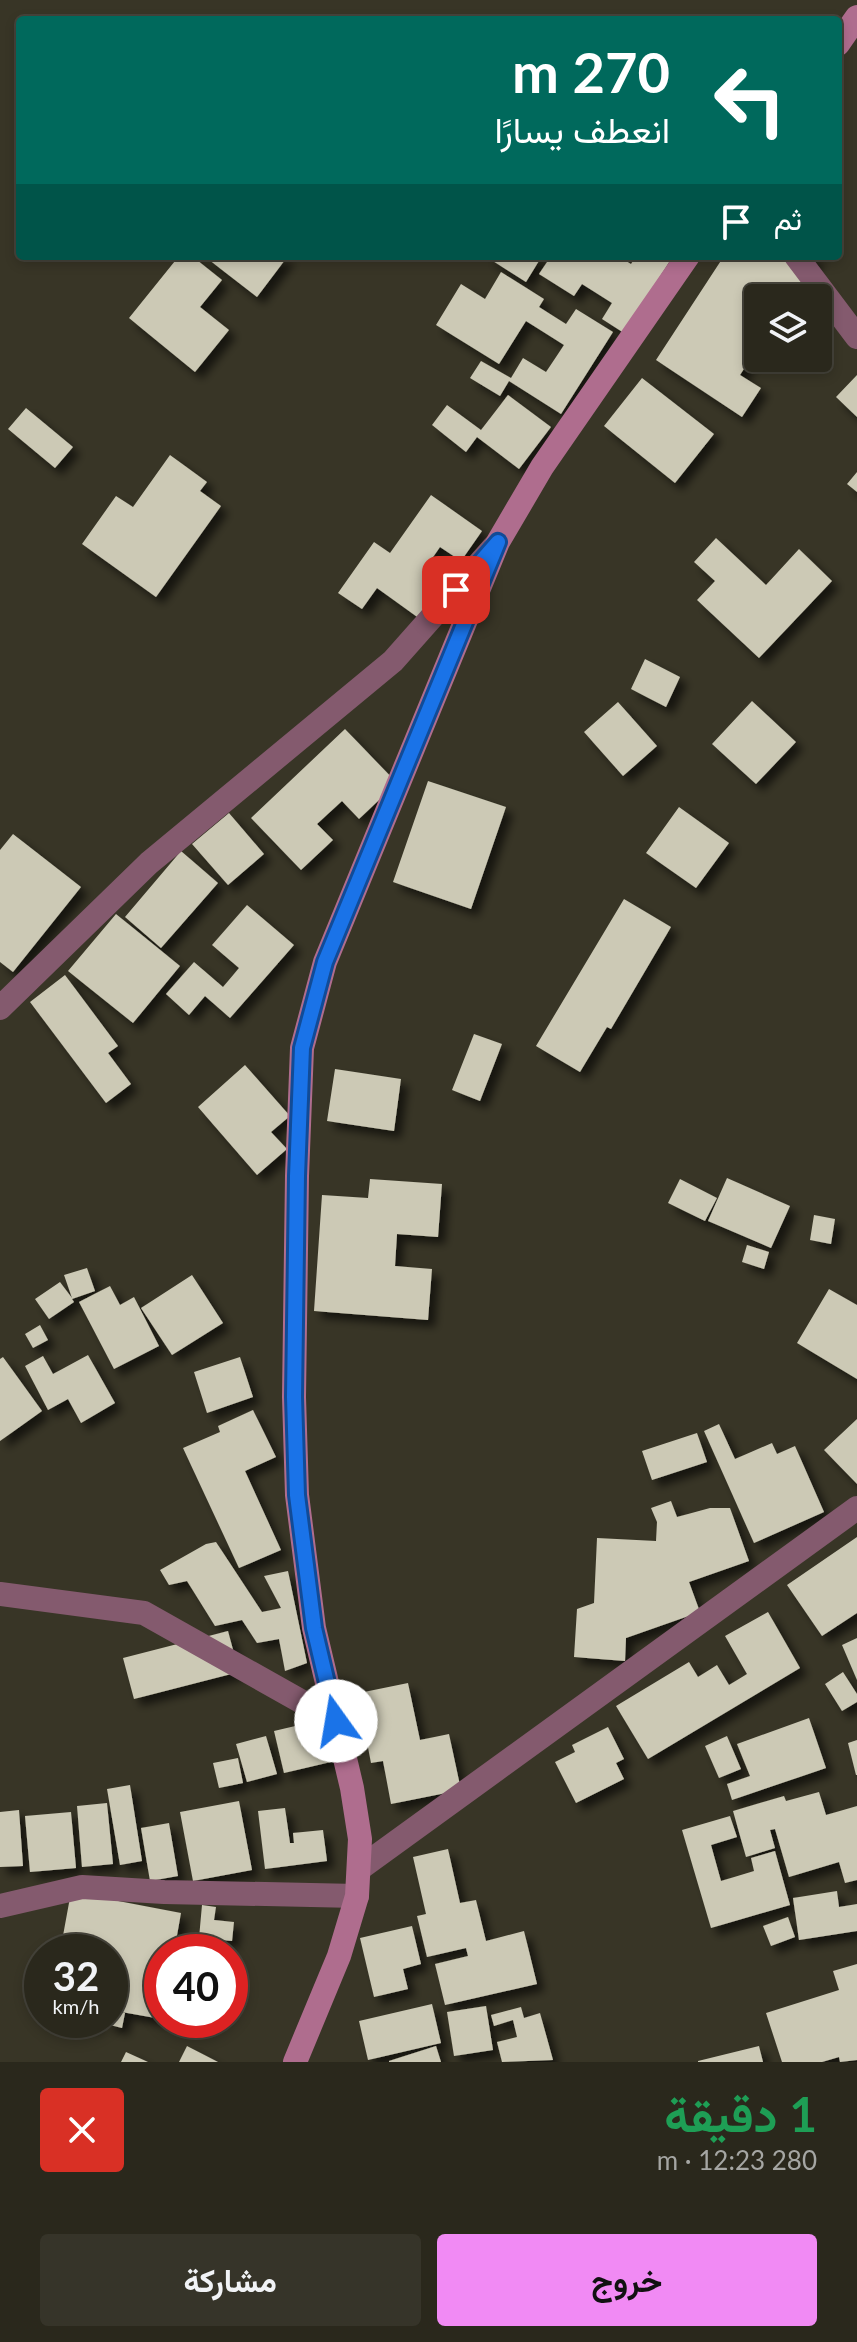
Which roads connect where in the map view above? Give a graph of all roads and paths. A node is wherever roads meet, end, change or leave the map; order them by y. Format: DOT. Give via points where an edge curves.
graph roads {
  1 [pos="857,17"];
  2 [pos="842,38"];
  3 [pos="685,260"];
  4 [pos="799,260"];
  5 [pos="857,337"];
  6 [pos="498,542"];
  7 [pos="0,1008"];
  8 [pos="857,1508"];
  9 [pos="0,1594"];
  10 [pos="336,1721"];
  11 [pos="359,1869"];
  12 [pos="357,1896"];
  13 [pos="0,1906"];
  14 [pos="295,2062"];
  1 -- 2 [label="street"];
  3 -- 6 [label="street" via="542,467"];
  4 -- 5 [label="street"];
  6 -- 7 [label="street" via="393,661 149,863"];
  6 -- 10 [label="street" via="325,962 302,1048 294,1397 297,1495 314,1628"];
  8 -- 11 [label="street"];
  9 -- 10 [label="street" via="144,1613"];
  10 -- 11 [label="street" via="360,1839"];
  11 -- 12 [label="street"];
  12 -- 13 [label="street" via="82,1887"];
  12 -- 14 [label="street" via="339,1956"];
}
